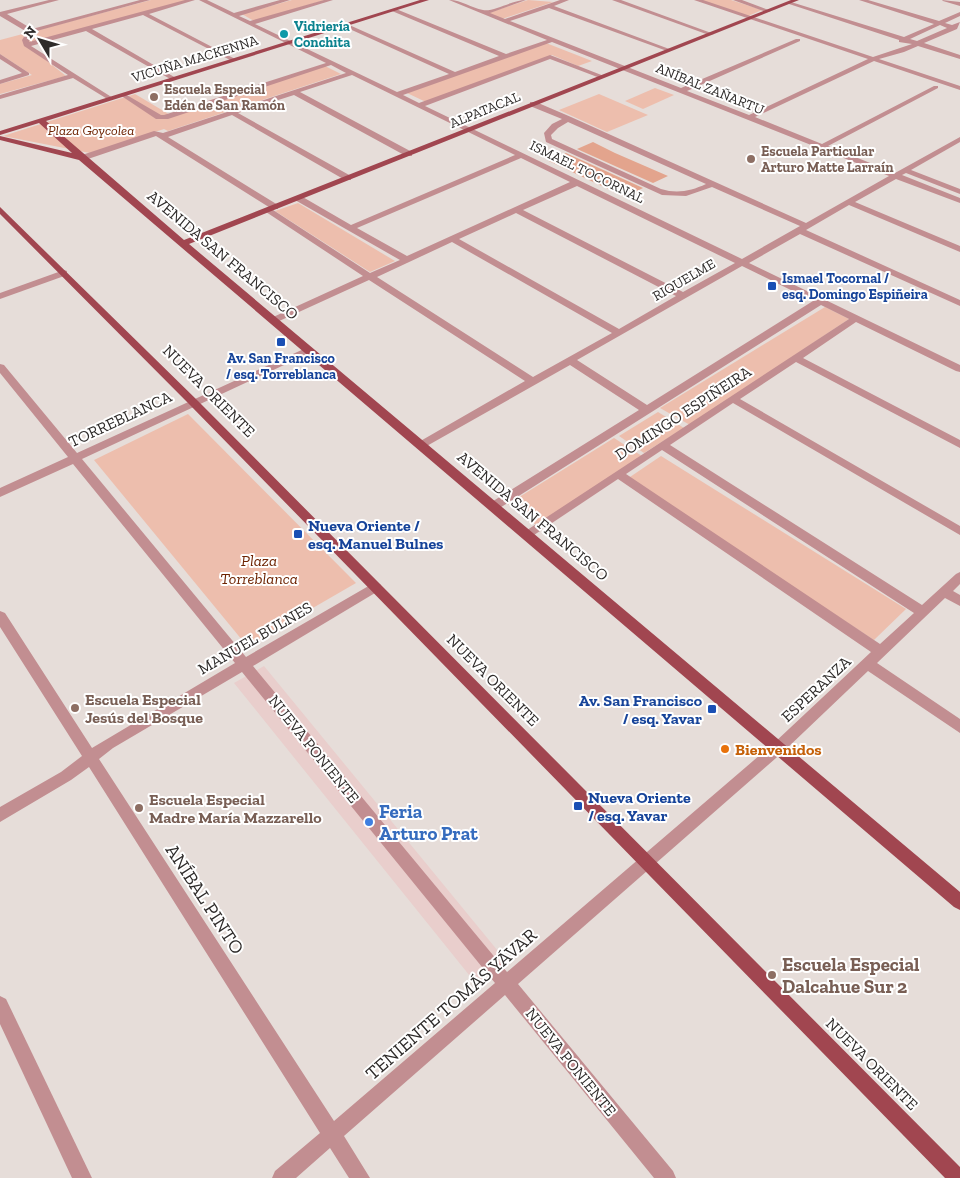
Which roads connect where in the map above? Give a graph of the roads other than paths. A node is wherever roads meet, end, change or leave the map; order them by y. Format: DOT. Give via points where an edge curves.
graph roads {
  1 [pos="24,0"];
  2 [pos="56,0"];
  3 [pos="148,0"];
  4 [pos="192,0"];
  5 [pos="202,0"];
  6 [pos="287,0"];
  7 [pos="330,0"];
  8 [pos="452,0"];
  9 [pos="470,0"];
  10 [pos="523,0"];
  11 [pos="566,0"];
  12 [pos="615,0"];
  13 [pos="697,0"];
  14 [pos="736,0"];
  15 [pos="862,0"];
  16 [pos="945,0"];
  17 [pos="420,1"];
  18 [pos="792,1"];
  19 [pos="960,4"];
  20 [pos="34,6"];
  21 [pos="549,6"];
  22 [pos="394,10"];
  23 [pos="495,10"];
  24 [pos="768,11"];
  25 [pos="143,13"];
  26 [pos="484,13"];
  27 [pos="2,14"];
  28 [pos="960,14"];
  29 [pos="234,16"];
  30 [pos="750,18"];
  31 [pos="504,21"];
  32 [pos="742,21"];
  33 [pos="250,23"];
  34 [pos="939,24"];
  35 [pos="960,24"];
  36 [pos="345,25"];
  37 [pos="952,28"];
  38 [pos="87,29"];
  39 [pos="960,30"];
  40 [pos="32,31"];
  41 [pos="711,34"];
  42 [pos="552,40"];
  43 [pos="798,40"];
  44 [pos="904,40"];
  45 [pos="290,43"];
  46 [pos="917,44"];
  47 [pos="26,45"];
  48 [pos="669,50"];
  49 [pos="882,55"];
  50 [pos="0,56"];
  51 [pos="504,56"];
  52 [pos="960,58"];
  53 [pos="874,59"];
  54 [pos="234,60"];
  55 [pos="332,63"];
  56 [pos="866,63"];
  57 [pos="624,68"];
  58 [pos="352,73"];
  59 [pos="454,74"];
  60 [pos="74,75"];
  61 [pos="602,77"];
  62 [pos="174,79"];
  63 [pos="0,82"];
  64 [pos="936,87"];
  65 [pos="960,88"];
  66 [pos="681,91"];
  67 [pos="294,92"];
  68 [pos="397,94"];
  69 [pos="123,95"];
  70 [pos="960,95"];
  71 [pos="0,97"];
  72 [pos="111,98"];
  73 [pos="534,104"];
  74 [pos="420,105"];
  75 [pos="233,112"];
  76 [pos="748,118"];
  77 [pos="568,119"];
  78 [pos="40,120"];
  79 [pos="470,129"];
  80 [pos="0,133"];
  81 [pos="160,135"];
  82 [pos="0,138"];
  83 [pos="960,139"];
  84 [pos="821,147"];
  85 [pos="409,154"];
  86 [pos="522,155"];
  87 [pos="82,158"];
  88 [pos="905,170"];
  89 [pos="895,176"];
  90 [pos="348,178"];
  91 [pos="578,182"];
  92 [pos="712,184"];
  93 [pos="960,192"];
  94 [pos="298,198"];
  95 [pos="960,201"];
  96 [pos="849,202"];
  97 [pos="271,208"];
  98 [pos="0,209"];
  99 [pos="517,210"];
  100 [pos="351,228"];
  101 [pos="803,228"];
  102 [pos="453,239"];
  103 [pos="183,243"];
  104 [pos="960,249"];
  105 [pos="407,260"];
  106 [pos="742,262"];
  107 [pos="64,272"];
  108 [pos="369,277"];
  109 [pos="0,296"];
  110 [pos="683,296"];
  111 [pos="820,301"];
  112 [pos="960,303"];
  113 [pos="856,318"];
  114 [pos="274,320"];
  115 [pos="619,333"];
  116 [pos="309,350"];
  117 [pos="796,358"];
  118 [pos="570,360"];
  119 [pos="957,364"];
  120 [pos="0,367"];
  121 [pos="533,382"];
  122 [pos="733,399"];
  123 [pos="194,403"];
  124 [pos="647,410"];
  125 [pos="960,444"];
  126 [pos="421,445"];
  127 [pos="662,445"];
  128 [pos="75,458"];
  129 [pos="618,474"];
  130 [pos="0,493"];
  131 [pos="494,506"];
  132 [pos="960,531"];
  133 [pos="527,534"];
  134 [pos="960,577"];
  135 [pos="376,587"];
  136 [pos="944,592"];
  137 [pos="960,601"];
  138 [pos="924,612"];
  139 [pos="0,616"];
  140 [pos="881,652"];
  141 [pos="244,664"];
  142 [pos="868,664"];
  143 [pos="960,727"];
  144 [pos="779,747"];
  145 [pos="91,757"];
  146 [pos="0,815"];
  147 [pos="646,862"];
  148 [pos="960,902"];
  149 [pos="506,984"];
  150 [pos="0,1006"];
  151 [pos="332,1135"];
  152 [pos="82,1178"];
  153 [pos="282,1178"];
  154 [pos="360,1178"];
  155 [pos="666,1178"];
  156 [pos="958,1178"];
  1 -- 20 [label="street"];
  2 -- 20 [label="street"];
  3 -- 40 [label="street"];
  4 -- 25 [label="street"];
  5 -- 29 [label="street, ISMAEL TOCORNAL"];
  6 -- 29 [label="street"];
  7 -- 33 [label="street"];
  8 -- 26 [label="street, ANÍBAL ZAÑARTU"];
  9 -- 23 [label="street"];
  10 -- 23 [label="street"];
  11 -- 21 [label="street"];
  12 -- 41 [label="street"];
  13 -- 30 [label="street"];
  14 -- 24 [label="street"];
  15 -- 34 [label="street"];
  16 -- 19 [label="street"];
  17 -- 22 [label="main road, VICUÑA MACKENNA"];
  18 -- 24 [label="main road, ALPATACAL"];
  18 -- 44 [label="street"];
  20 -- 27 [label="street"];
  21 -- 31 [label="street"];
  21 -- 48 [label="street"];
  22 -- 36 [label="main road, VICUÑA MACKENNA"];
  22 -- 51 [label="street"];
  23 -- 26 [label="street"];
  24 -- 30 [label="main road, ALPATACAL"];
  25 -- 38 [label="street"];
  25 -- 54 [label="street"];
  26 -- 31 [label="street, ANÍBAL ZAÑARTU"];
  27 -- 40 [label="street"];
  28 -- 34 [label="street"];
  29 -- 33 [label="street, ISMAEL TOCORNAL"];
  30 -- 32 [label="main road, ALPATACAL"];
  30 -- 53 [label="street"];
  31 -- 42 [label="street, ANÍBAL ZAÑARTU"];
  32 -- 41 [label="main road, ALPATACAL"];
  32 -- 43 [label="street"];
  33 -- 45 [label="street, ISMAEL TOCORNAL"];
  34 -- 37 [label="street"];
  34 -- 44 [label="street"];
  35 -- 37 [label="street"];
  36 -- 45 [label="main road, VICUÑA MACKENNA"];
  36 -- 59 [label="street"];
  37 -- 39 [label="street"];
  37 -- 46 [label="street"];
  38 -- 47 [label="street"];
  38 -- 62 [label="street"];
  40 -- 47 [label="street" via="25,40"];
  41 -- 48 [label="main road, ALPATACAL"];
  42 -- 51 [label="street"];
  42 -- 57 [label="street, ANÍBAL ZAÑARTU"];
  43 -- 56 [label="street"];
  43 -- 66 [label="street"];
  44 -- 46 [label="street"];
  44 -- 49 [label="street" via="886,49"];
  45 -- 54 [label="main road, VICUÑA MACKENNA"];
  45 -- 55 [label="street, ISMAEL TOCORNAL"];
  46 -- 49 [label="street"];
  46 -- 52 [label="street"];
  47 -- 60 [label="street"];
  48 -- 57 [label="main road, ALPATACAL"];
  49 -- 53 [label="street"];
  50 -- 63 [label="street" via="27,74"];
  51 -- 59 [label="street"];
  53 -- 56 [label="street"];
  53 -- 65 [label="street"];
  54 -- 62 [label="main road, VICUÑA MACKENNA"];
  55 -- 58 [label="street, ISMAEL TOCORNAL"];
  55 -- 69 [label="street" via="165,118"];
  56 -- 64 [label="street"];
  56 -- 76 [label="street"];
  57 -- 61 [label="main road, ALPATACAL"];
  57 -- 66 [label="street, ANÍBAL ZAÑARTU"];
  58 -- 67 [label="street"];
  58 -- 68 [label="street, ISMAEL TOCORNAL"];
  59 -- 68 [label="street"];
  60 -- 71 [label="street"];
  60 -- 72 [label="street"];
  61 -- 73 [label="main road, ALPATACAL"];
  61 -- 74 [label="street" via="550,57"];
  62 -- 69 [label="main road, VICUÑA MACKENNA"];
  64 -- 70 [label="street"];
  64 -- 84 [label="street"];
  66 -- 76 [label="street, ANÍBAL ZAÑARTU"];
  67 -- 75 [label="street"];
  67 -- 85 [label="street"];
  68 -- 74 [label="street, ISMAEL TOCORNAL"];
  69 -- 72 [label="main road, VICUÑA MACKENNA"];
  72 -- 78 [label="main road, VICUÑA MACKENNA"];
  73 -- 77 [label="street"];
  73 -- 79 [label="main road, ALPATACAL"];
  74 -- 79 [label="street, ISMAEL TOCORNAL"];
  75 -- 81 [label="street"];
  75 -- 90 [label="street"];
  76 -- 84 [label="street, ANÍBAL ZAÑARTU"];
  77 -- 92 [label="street"];
  77 -- 92 [label="street" via="549,130 549,140 658,191 690,194"];
  78 -- 80 [label="main road, VICUÑA MACKENNA"];
  78 -- 87 [label="main road, AVENIDA SAN FRANCISCO"];
  79 -- 85 [label="main road, ALPATACAL"];
  79 -- 86 [label="street, ISMAEL TOCORNAL"];
  81 -- 87 [label="street"];
  81 -- 97 [label="street"];
  82 -- 87 [label="main road, AVENIDA SAN FRANCISCO"];
  83 -- 88 [label="street, RIQUELME"];
  84 -- 89 [label="street, ANÍBAL ZAÑARTU"];
  85 -- 90 [label="main road, ALPATACAL"];
  86 -- 91 [label="street, ISMAEL TOCORNAL"];
  86 -- 100 [label="street"];
  87 -- 103 [label="main road, AVENIDA SAN FRANCISCO"];
  88 -- 89 [label="street, RIQUELME"];
  88 -- 93 [label="street"];
  89 -- 95 [label="street, ANÍBAL ZAÑARTU"];
  89 -- 96 [label="street, RIQUELME"];
  90 -- 94 [label="main road, ALPATACAL"];
  91 -- 99 [label="street"];
  91 -- 106 [label="street, ISMAEL TOCORNAL"];
  92 -- 101 [label="street"];
  94 -- 97 [label="main road, ALPATACAL"];
  94 -- 100 [label="street"];
  96 -- 101 [label="street, RIQUELME"];
  96 -- 104 [label="street"];
  97 -- 103 [label="main road, ALPATACAL"];
  97 -- 108 [label="street"];
  98 -- 107 [label="main road, NUEVA ORIENTE"];
  99 -- 102 [label="street"];
  99 -- 110 [label="street"];
  100 -- 105 [label="street"];
  101 -- 106 [label="street, RIQUELME"];
  101 -- 112 [label="street"];
  102 -- 105 [label="street"];
  102 -- 115 [label="street"];
  103 -- 114 [label="main road, AVENIDA SAN FRANCISCO"];
  105 -- 108 [label="street"];
  106 -- 110 [label="street, RIQUELME"];
  106 -- 111 [label="street, ISMAEL TOCORNAL"];
  107 -- 109 [label="street"];
  107 -- 123 [label="main road, NUEVA ORIENTE"];
  108 -- 114 [label="street"];
  108 -- 121 [label="street"];
  110 -- 115 [label="street, RIQUELME"];
  111 -- 113 [label="street, ISMAEL TOCORNAL"];
  111 -- 124 [label="street, DOMINGO ESPIÑEIRA"];
  113 -- 117 [label="street, DOMINGO ESPIÑEIRA"];
  113 -- 119 [label="street, ISMAEL TOCORNAL"];
  114 -- 116 [label="main road, AVENIDA SAN FRANCISCO"];
  115 -- 118 [label="street, RIQUELME"];
  116 -- 123 [label="street, TORREBLANCA"];
  116 -- 126 [label="main road, AVENIDA SAN FRANCISCO"];
  117 -- 122 [label="street, DOMINGO ESPIÑEIRA"];
  117 -- 125 [label="street"];
  118 -- 121 [label="street, RIQUELME"];
  118 -- 124 [label="street"];
  120 -- 128 [label="street, NUEVA PONIENTE"];
  121 -- 126 [label="street, RIQUELME"];
  122 -- 127 [label="street, DOMINGO ESPIÑEIRA"];
  122 -- 132 [label="street"];
  123 -- 128 [label="street, TORREBLANCA"];
  123 -- 135 [label="main road, NUEVA ORIENTE"];
  124 -- 131 [label="street, DOMINGO ESPIÑEIRA"];
  126 -- 131 [label="main road, AVENIDA SAN FRANCISCO"];
  127 -- 129 [label="street, DOMINGO ESPIÑEIRA"];
  127 -- 138 [label="street"];
  128 -- 130 [label="street, TORREBLANCA"];
  128 -- 141 [label="street, NUEVA PONIENTE"];
  129 -- 133 [label="street, DOMINGO ESPIÑEIRA"];
  129 -- 140 [label="street"];
  131 -- 133 [label="main road, AVENIDA SAN FRANCISCO"];
  133 -- 144 [label="main road, AVENIDA SAN FRANCISCO"];
  134 -- 136 [label="street, ESPERANZA"];
  135 -- 141 [label="street, MANUEL BULNES"];
  135 -- 147 [label="main road, NUEVA ORIENTE"];
  136 -- 137 [label="street"];
  136 -- 138 [label="street, ESPERANZA"];
  138 -- 140 [label="street, ESPERANZA"];
  139 -- 145 [label="street, ANÍBAL PINTO"];
  140 -- 142 [label="street, ESPERANZA"];
  141 -- 145 [label="street, MANUEL BULNES"];
  141 -- 149 [label="street, NUEVA PONIENTE"];
  142 -- 143 [label="street"];
  142 -- 144 [label="street, ESPERANZA"];
  144 -- 147 [label="street, ESPERANZA"];
  144 -- 148 [label="main road, AVENIDA SAN FRANCISCO"];
  145 -- 146 [label="street, MANUEL BULNES" via="66,776"];
  145 -- 151 [label="street, ANÍBAL PINTO"];
  147 -- 149 [label="street, TENIENTE TOMÁS YÁVAR"];
  147 -- 156 [label="main road, NUEVA ORIENTE"];
  149 -- 151 [label="street, TENIENTE TOMÁS YÁVAR"];
  149 -- 155 [label="street, NUEVA PONIENTE"];
  150 -- 152 [label="street"];
  151 -- 153 [label="street, TENIENTE TOMÁS YÁVAR"];
  151 -- 154 [label="street, ANÍBAL PINTO"];
}
